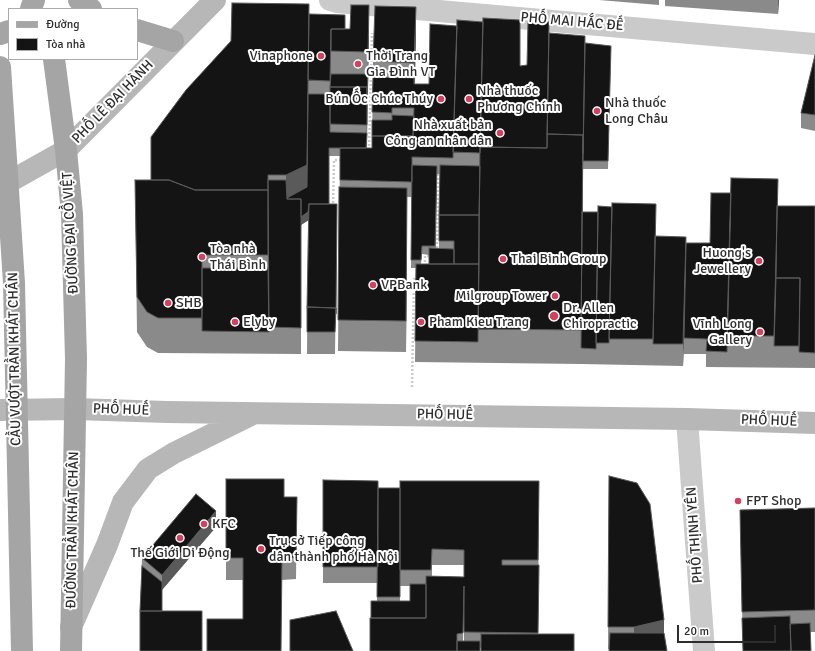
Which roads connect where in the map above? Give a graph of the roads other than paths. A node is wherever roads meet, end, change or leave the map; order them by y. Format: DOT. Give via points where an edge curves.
graph roads {
  1 [pos="79,0"];
  2 [pos="215,0"];
  3 [pos="330,0"];
  4 [pos="91,8"];
  5 [pos="138,30"];
  6 [pos="173,41"];
  7 [pos="815,44"];
  8 [pos="54,60"];
  9 [pos="0,67"];
  10 [pos="66,150"];
  11 [pos="0,187"];
  12 [pos="75,409"];
  13 [pos="0,410"];
  14 [pos="257,413"];
  15 [pos="687,418"];
  16 [pos="815,423"];
  17 [pos="70,628"];
  18 [pos="22,651"];
  19 [pos="71,651"];
  20 [pos="704,651"];
  1 -- 4 [label="main road"];
  2 -- 6 [label="main road, PHỐ LÊ ĐẠI HÀNH"];
  3 -- 7 [label="street, PHỐ MAI HẮC ĐẾ"];
  5 -- 6 [label="main road"];
  6 -- 10 [label="main road, PHỐ LÊ ĐẠI HÀNH"];
  8 -- 10 [label="main road, ĐƯỜNG ĐẠI CỒ VIỆT"];
  9 -- 18 [label="main road, CẦU VƯỢT TRẦN KHÁT CHÂN, bridge" via="14,283"];
  10 -- 11 [label="main road, PHỐ LÊ ĐẠI HÀNH"];
  10 -- 12 [label="main road, ĐƯỜNG ĐẠI CỒ VIỆT" via="72,221"];
  12 -- 13 [label="main road, PHỐ HUẾ"];
  12 -- 14 [label="main road, PHỐ HUẾ"];
  12 -- 17 [label="main road, ĐƯỜNG TRẦN KHÁT CHÂN"];
  14 -- 15 [label="main road, PHỐ HUẾ"];
  14 -- 17 [label="main road" via="148,468 123,502"];
  15 -- 16 [label="main road, PHỐ HUẾ"];
  15 -- 20 [label="street, PHỐ THỊNH YÊN"];
  17 -- 19 [label="main road, ĐƯỜNG TRẦN KHÁT CHÂN"];
}
